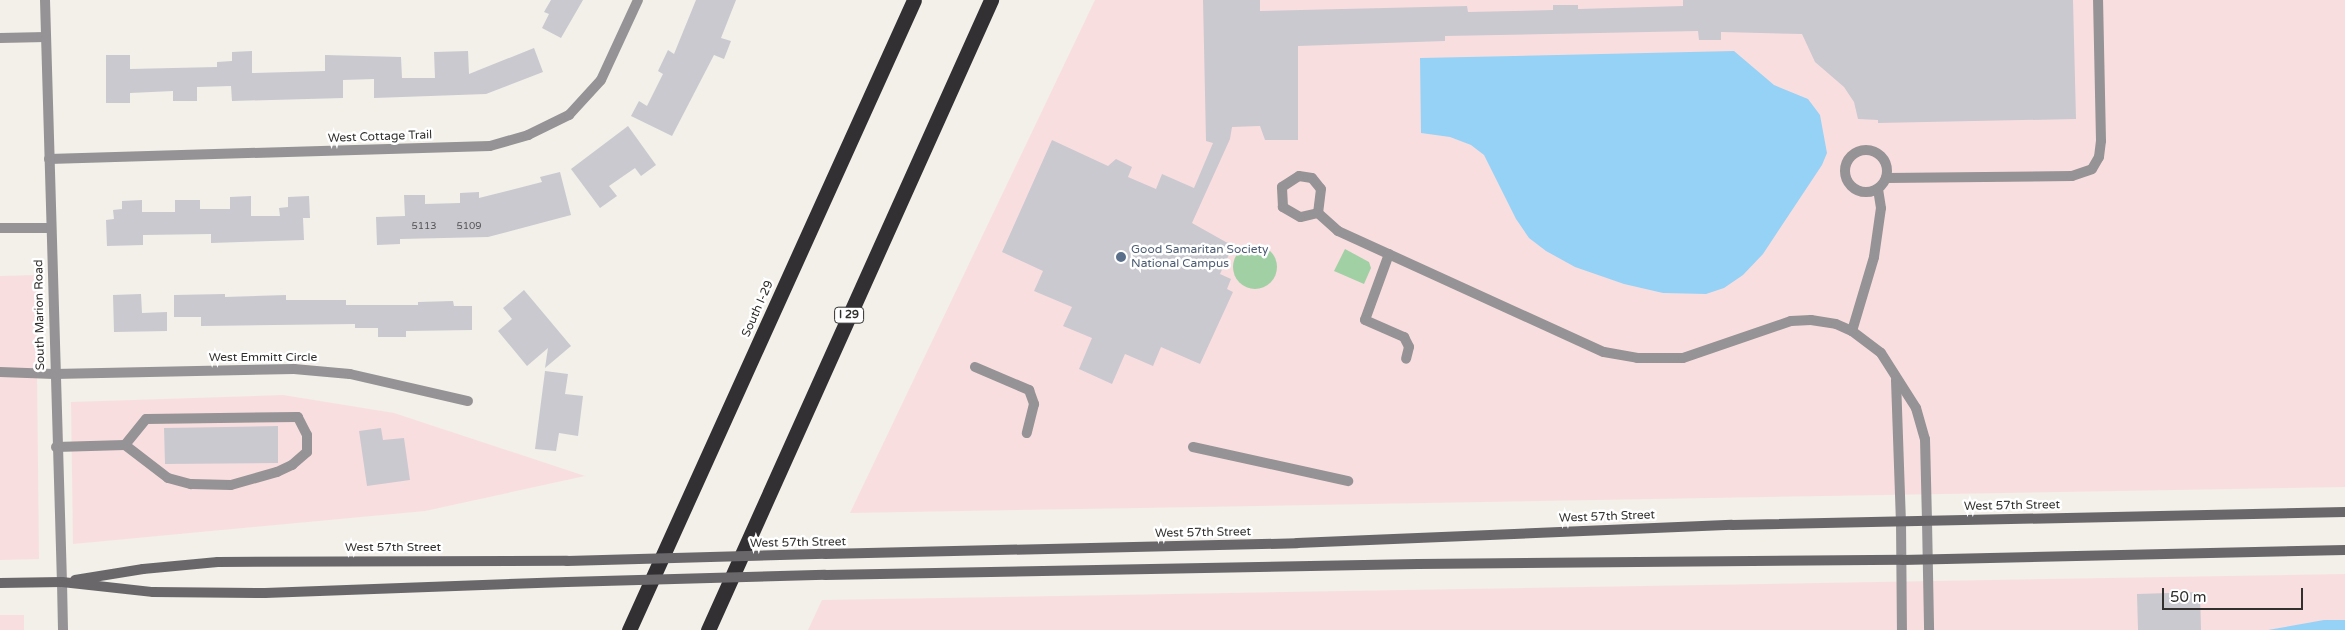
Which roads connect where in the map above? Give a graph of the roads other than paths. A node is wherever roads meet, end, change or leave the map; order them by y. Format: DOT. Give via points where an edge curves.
graph roads {
  1 [pos="45,0"];
  2 [pos="638,0"];
  3 [pos="914,0"];
  4 [pos="991,0"];
  5 [pos="2098,0"];
  6 [pos="0,38"];
  7 [pos="46,38"];
  8 [pos="49,159"];
  9 [pos="1886,178"];
  10 [pos="1878,189"];
  11 [pos="1318,213"];
  12 [pos="0,228"];
  13 [pos="51,228"];
  14 [pos="1389,254"];
  15 [pos="1852,332"];
  16 [pos="1406,359"];
  17 [pos="975,366"];
  18 [pos="0,372"];
  19 [pos="54,374"];
  20 [pos="1896,376"];
  21 [pos="468,401"];
  22 [pos="1027,433"];
  23 [pos="125,445"];
  24 [pos="56,447"];
  25 [pos="1193,447"];
  26 [pos="1348,481"];
  27 [pos="2345,512"];
  28 [pos="1927,521"];
  29 [pos="1901,522"];
  30 [pos="2345,550"];
  31 [pos="1902,560"];
  32 [pos="1929,560"];
  33 [pos="62,582"];
  34 [pos="0,583"];
  35 [pos="63,630"];
  36 [pos="629,630"];
  37 [pos="708,630"];
  38 [pos="1902,630"];
  39 [pos="1929,630"];
  1 -- 7 [label="street, South Marion Road"];
  2 -- 8 [label="street, West Cottage Trail" via="601,80 569,115 528,135 490,146"];
  3 -- 36 [label="highway, South I-29"];
  4 -- 37 [label="highway, I 29"];
  5 -- 9 [label="street" via="2102,142 2100,157 2092,169 2072,176"];
  6 -- 7 [label="street"];
  7 -- 8 [label="street, South Marion Road"];
  8 -- 13 [label="street, South Marion Road"];
  9 -- 10 [label="street"];
  9 -- 10 [label="street" via="1884,160 1874,151 1859,151 1848,160 1845,174 1852,186 1865,192"];
  10 -- 15 [label="street" via="1881,208 1874,257"];
  11 -- 11 [label="street" via="1300,218 1288,213 1280,194 1286,182 1298,176 1317,183 1322,196"];
  11 -- 14 [label="street" via="1338,231"];
  12 -- 13 [label="street"];
  13 -- 19 [label="street, South Marion Road"];
  14 -- 15 [label="street" via="1604,352 1637,358 1683,358 1791,321 1827,322"];
  14 -- 16 [label="street" via="1365,320 1404,336 1409,347"];
  15 -- 20 [label="street" via="1881,353"];
  17 -- 22 [label="street" via="1029,390 1034,404"];
  18 -- 19 [label="street, West Emmitt Circle"];
  19 -- 21 [label="street, West Emmitt Circle" via="313,370 350,374"];
  19 -- 24 [label="street, South Marion Road"];
  20 -- 28 [label="street" via="1916,408 1925,438"];
  20 -- 29 [label="street"];
  23 -- 23 [label="street" via="168,478 191,484 231,485 260,479 292,466 307,452 307,435 298,417 146,418"];
  23 -- 24 [label="street"];
  24 -- 33 [label="street, South Marion Road"];
  25 -- 26 [label="street"];
  27 -- 28 [label="main road, West 57th Street"];
  28 -- 29 [label="main road, West 57th Street"];
  28 -- 32 [label="street"];
  29 -- 31 [label="street"];
  29 -- 33 [label="main road, West 57th Street, bridge" via="1713,526 1296,543 567,560 218,562 143,569"];
  30 -- 32 [label="main road, West 57th Street"];
  31 -- 32 [label="main road, West 57th Street"];
  31 -- 33 [label="main road, West 57th Street, bridge" via="1409,564 825,575 265,593 153,592"];
  31 -- 38 [label="street"];
  32 -- 39 [label="street"];
  33 -- 34 [label="main road, West 57th Street"];
  33 -- 35 [label="street, South Marion Road"];
}
